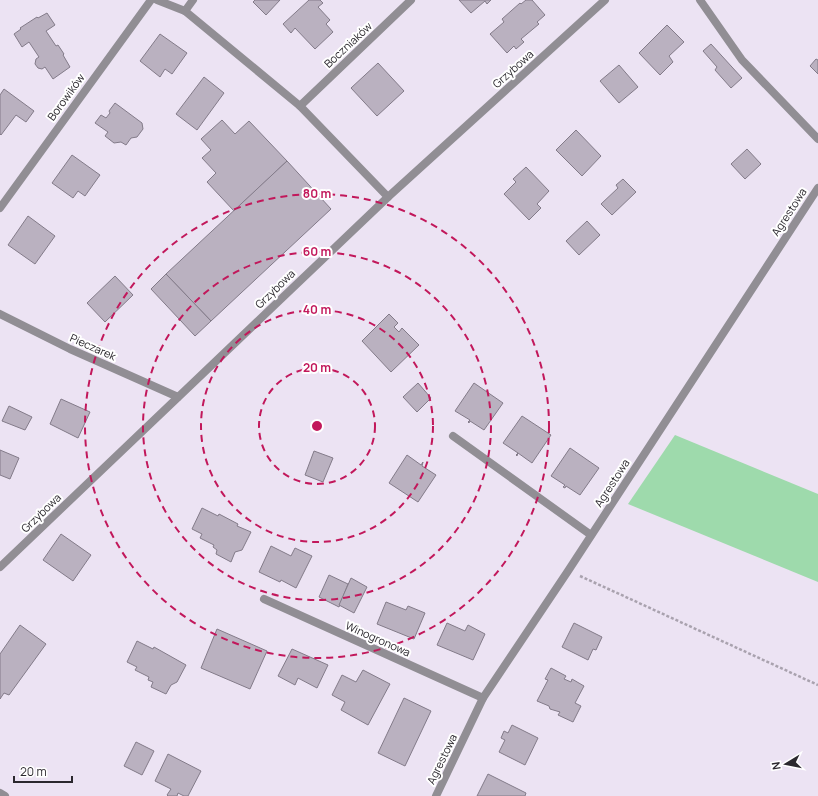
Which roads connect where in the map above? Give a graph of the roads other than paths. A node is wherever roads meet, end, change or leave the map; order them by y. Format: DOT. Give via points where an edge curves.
graph roads {
  1 [pos="151,0"];
  2 [pos="157,0"];
  3 [pos="193,0"];
  4 [pos="411,0"];
  5 [pos="605,0"];
  6 [pos="700,0"];
  7 [pos="185,11"];
  8 [pos="300,106"];
  9 [pos="818,139"];
  10 [pos="818,188"];
  11 [pos="388,198"];
  12 [pos="0,208"];
  13 [pos="0,314"];
  14 [pos="178,397"];
  15 [pos="453,436"];
  16 [pos="592,535"];
  17 [pos="0,567"];
  18 [pos="264,599"];
  19 [pos="483,698"];
  20 [pos="0,793"];
  21 [pos="6,796"];
  22 [pos="436,796"];
  1 -- 12 [label="street, Borowików"];
  2 -- 7 [label="street"];
  3 -- 7 [label="street"];
  4 -- 8 [label="street, Boczniaków"];
  5 -- 11 [label="street, Grzybowa"];
  6 -- 9 [label="street" via="742,60"];
  7 -- 8 [label="street"];
  8 -- 11 [label="street"];
  10 -- 16 [label="street, Agrestowa"];
  11 -- 14 [label="street, Grzybowa"];
  13 -- 14 [label="street, Pieczarek" via="70,349"];
  14 -- 17 [label="street, Grzybowa"];
  15 -- 16 [label="street"];
  16 -- 19 [label="street, Agrestowa"];
  18 -- 19 [label="street, Winogronowa"];
  19 -- 22 [label="street, Agrestowa"];
  20 -- 21 [label="street"];
}
